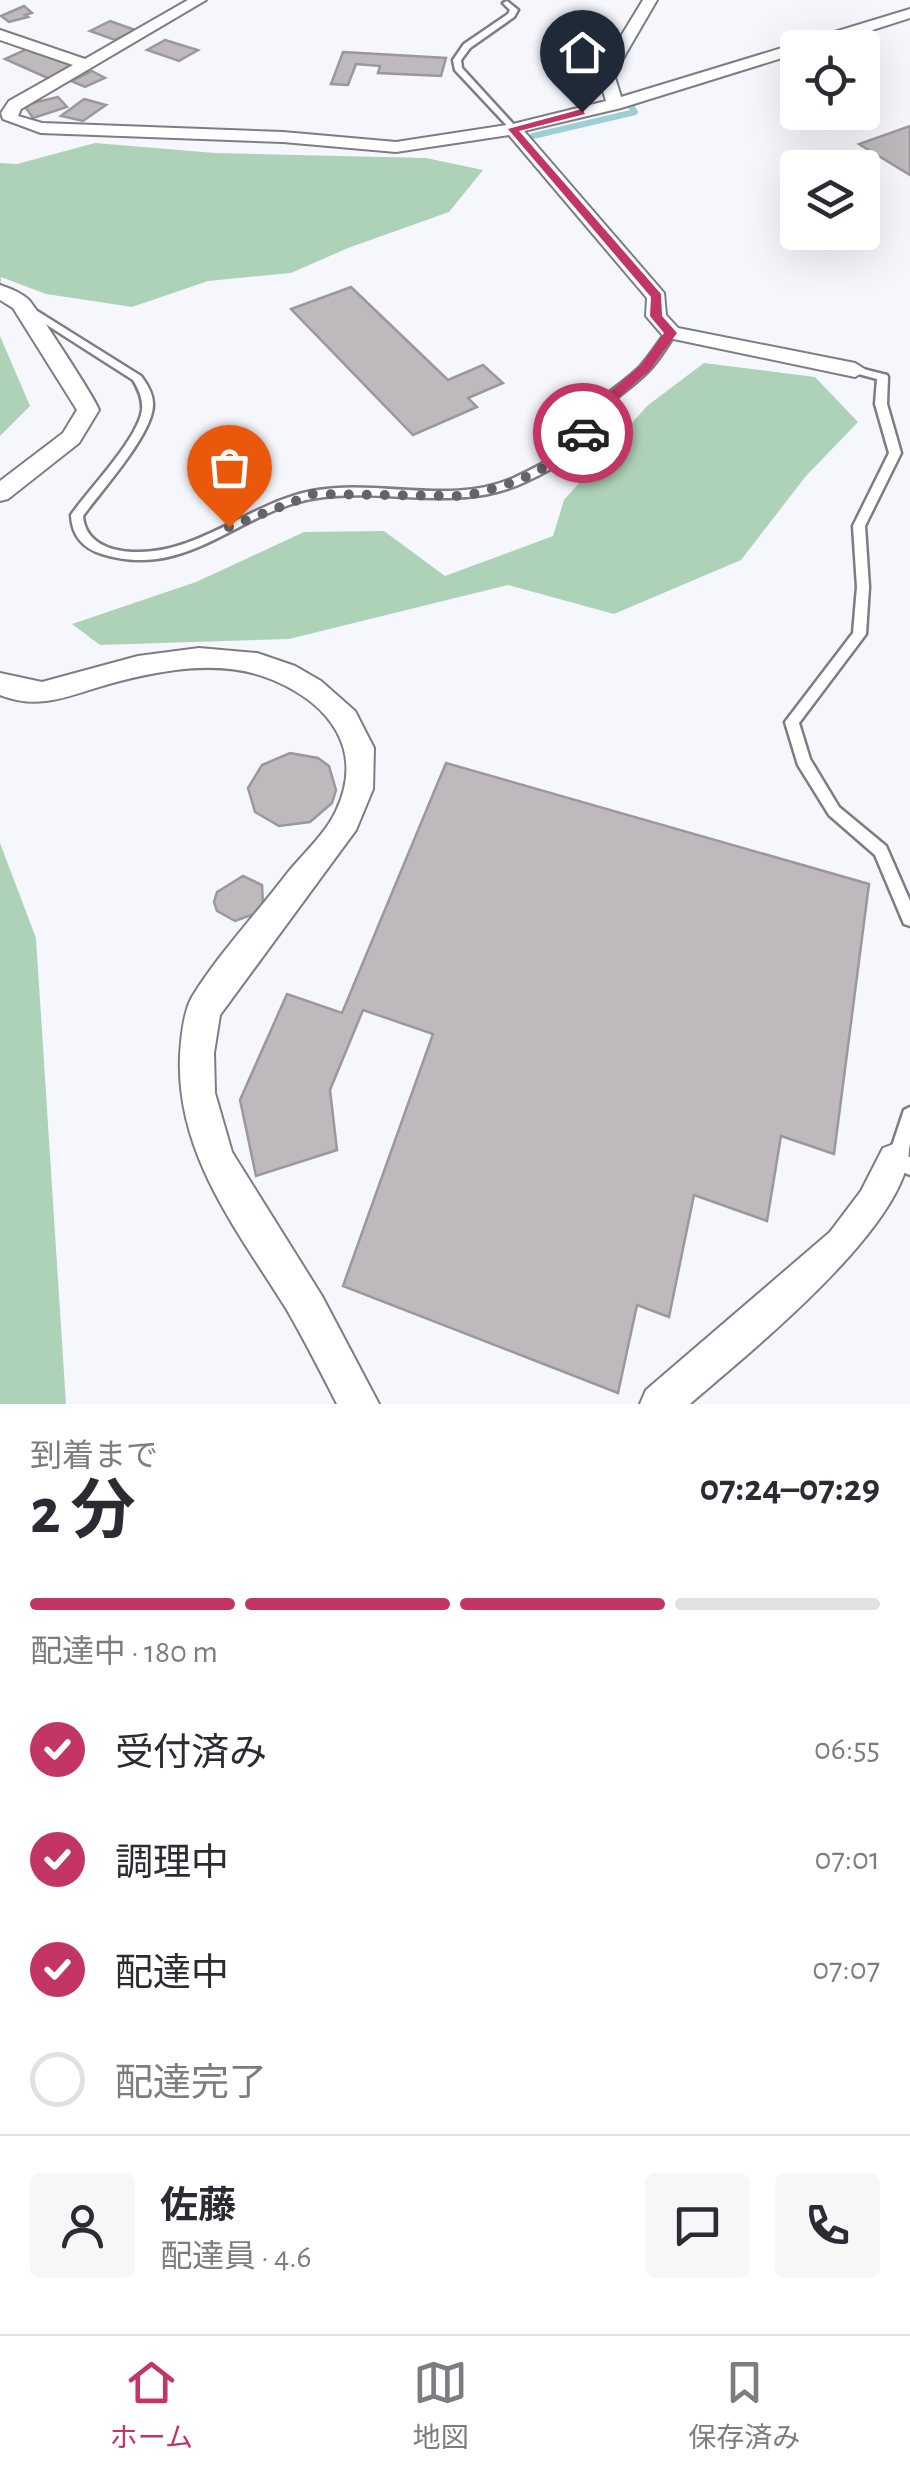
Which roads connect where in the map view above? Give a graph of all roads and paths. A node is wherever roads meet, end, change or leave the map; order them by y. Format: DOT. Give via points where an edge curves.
graph roads {
  1 [pos="199,0"];
  2 [pos="650,0"];
  3 [pos="507,3"];
  4 [pos="910,13"];
  5 [pos="856,30"];
  6 [pos="0,35"];
  7 [pos="780,54"];
  8 [pos="87,65"];
  9 [pos="615,104"];
  10 [pos="513,129"];
  11 [pos="0,291"];
  12 [pos="21,304"];
  13 [pos="671,333"];
  14 [pos="855,370"];
  15 [pos="0,493"];
  16 [pos="0,684"];
  17 [pos="910,919"];
  18 [pos="910,1116"];
  19 [pos="903,1163"];
  20 [pos="360,1404"];
  21 [pos="660,1404"];
  1 -- 8 [label="street"];
  2 -- 9 [label="street" via="606,74"];
  3 -- 10 [label="lane" via="511,15 456,60"];
  4 -- 5 [label="street"];
  6 -- 8 [label="street"];
  7 -- 9 [label="street"];
  8 -- 10 [label="street" via="14,105 11,120 42,128 396,147"];
  9 -- 10 [label="street"];
  10 -- 13 [label="street" via="657,296 656,316"];
  11 -- 12 [label="street"];
  12 -- 13 [label="lane" via="146,389 147,418 77,515 77,528 103,550 147,558 313,494 464,496 510,484 580,438 594,413 645,368"];
  12 -- 15 [label="street" via="88,410 71,438"];
  13 -- 14 [label="street"];
  14 -- 17 [label="lane" via="882,376 881,404 895,452 859,526 859,634 792,722 803,761 834,811 882,850"];
  16 -- 20 [label="street" via="21,694 53,694 110,673 235,656 306,686 352,728 362,753 361,774 346,821 204,1009 194,1078 208,1147 230,1191 302,1298"];
  18 -- 19 [label="lane"];
  19 -- 21 [label="street" via="843,1244"];
}
